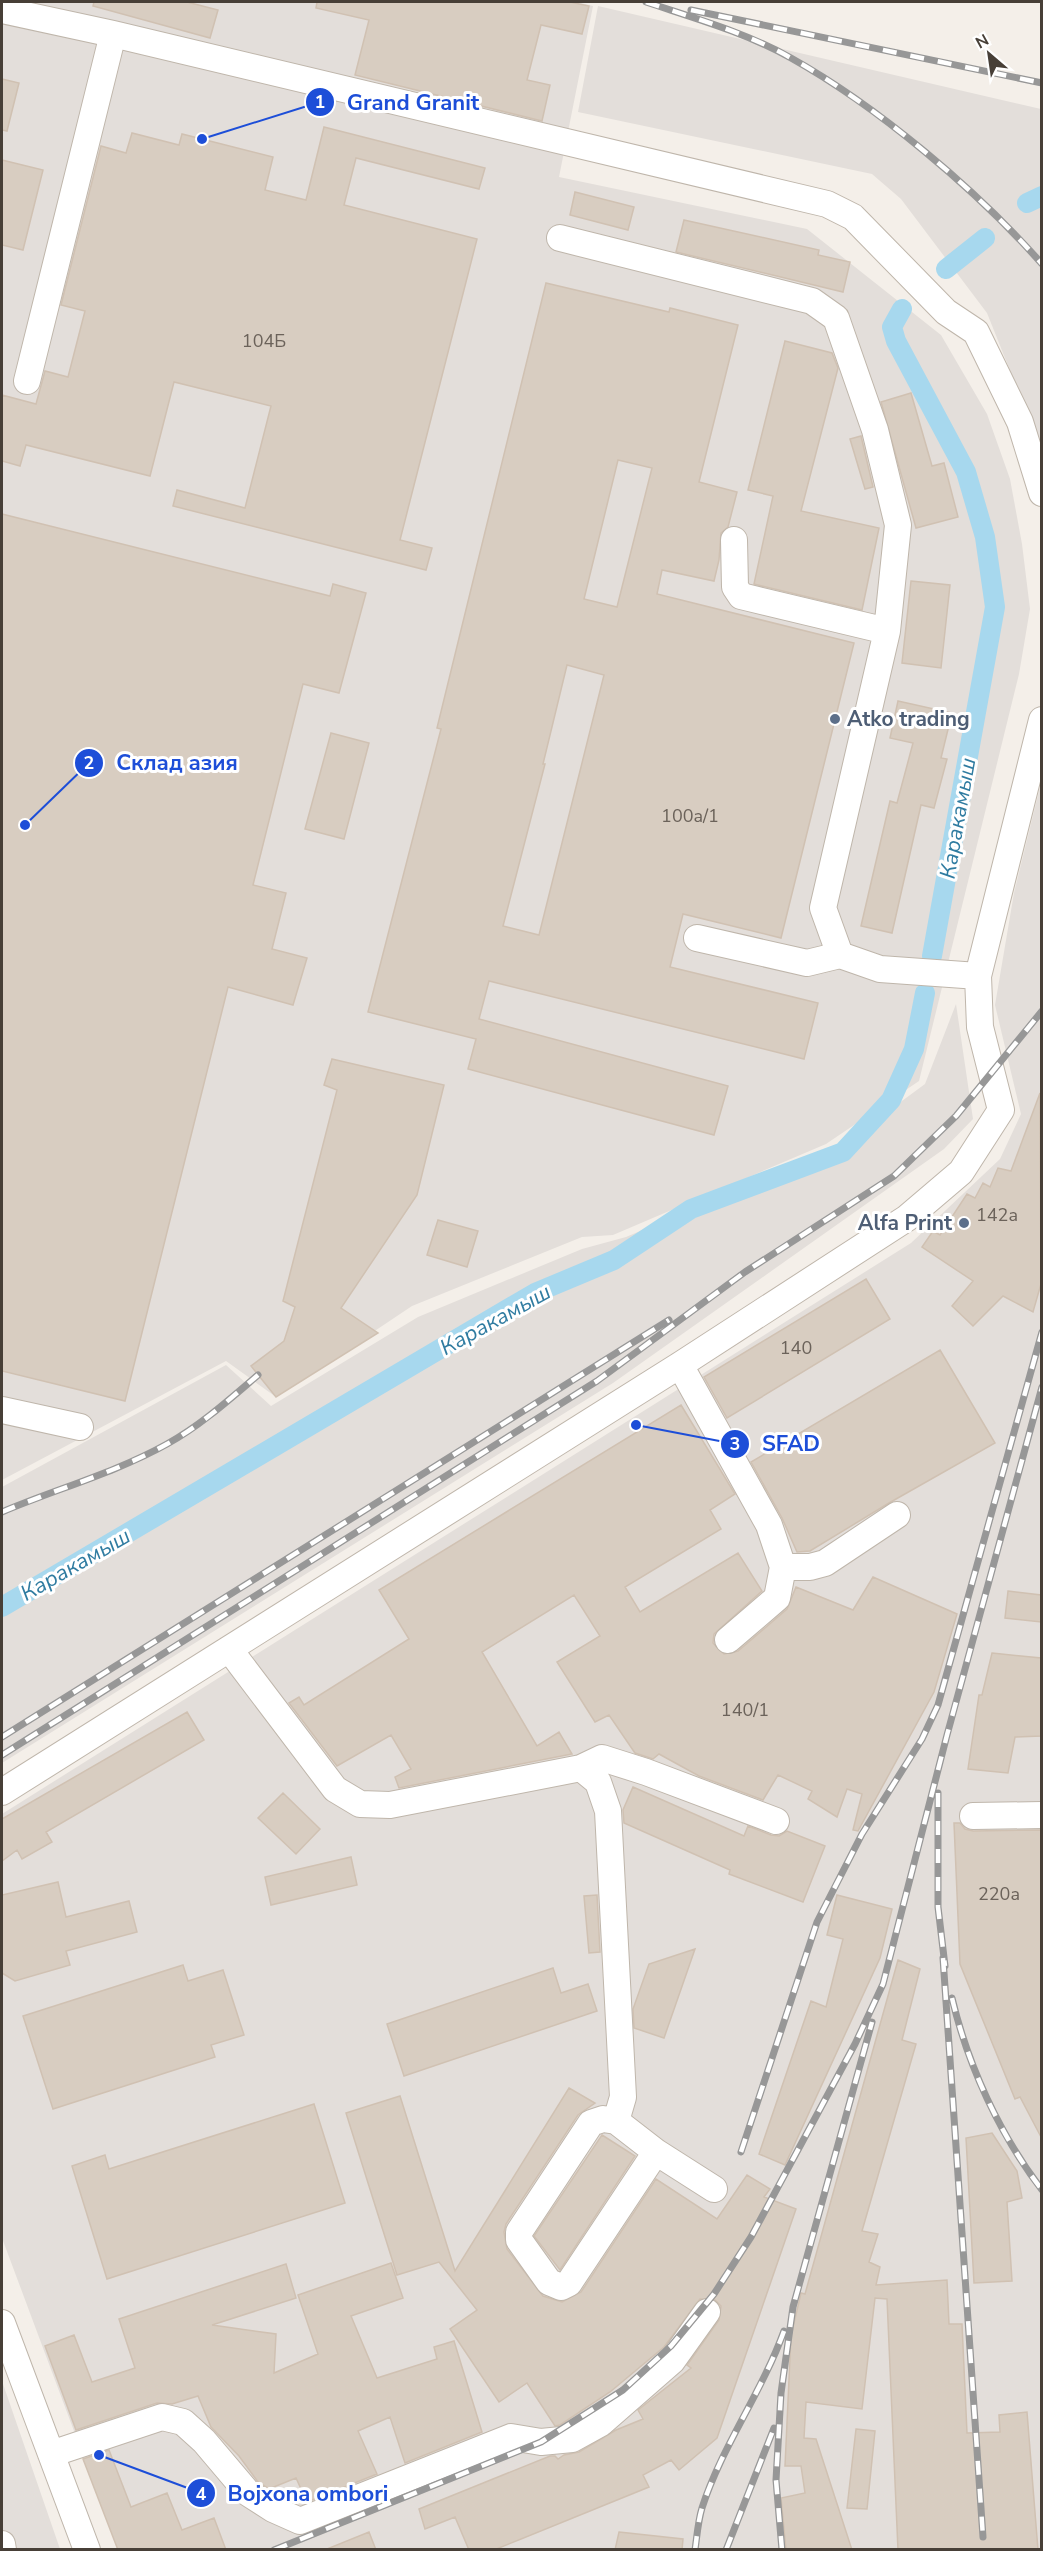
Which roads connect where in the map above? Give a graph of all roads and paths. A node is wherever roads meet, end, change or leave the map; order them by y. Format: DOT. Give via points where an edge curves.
graph roads {
  1 [pos="2,10"];
  2 [pos="113,34"];
  3 [pos="560,238"];
  4 [pos="27,381"];
  5 [pos="1041,493"];
  6 [pos="734,540"];
  7 [pos="887,631"];
  8 [pos="1041,720"];
  9 [pos="697,938"];
  10 [pos="840,955"];
  11 [pos="978,976"];
  12 [pos="680,1365"];
  13 [pos="2,1410"];
  14 [pos="80,1427"];
  15 [pos="897,1515"];
  16 [pos="783,1567"];
  17 [pos="728,1640"];
  18 [pos="229,1649"];
  19 [pos="581,1768"];
  20 [pos="2,1792"];
  21 [pos="1041,1815"];
  22 [pos="973,1816"];
  23 [pos="776,1821"];
  24 [pos="616,2121"];
  25 [pos="656,2152"];
  26 [pos="714,2189"];
  27 [pos="707,2312"];
  28 [pos="2,2323"];
  29 [pos="51,2454"];
  30 [pos="2,2544"];
  31 [pos="3,2550"];
  32 [pos="87,2550"];
  1 -- 2 [label="street"];
  2 -- 4 [label="street"];
  2 -- 5 [label="street" via="827,204 853,217 946,312 976,332 1020,422"];
  3 -- 7 [label="street" via="812,301 836,318 875,430 898,525"];
  6 -- 7 [label="street" via="735,587 741,596"];
  7 -- 10 [label="street" via="823,908"];
  8 -- 11 [label="street"];
  9 -- 10 [label="street" via="807,963"];
  10 -- 11 [label="street" via="880,969"];
  11 -- 12 [label="street" via="980,1027 1001,1110 961,1172 907,1218"];
  12 -- 16 [label="street" via="769,1525"];
  12 -- 18 [label="street"];
  13 -- 14 [label="street"];
  15 -- 16 [label="street" via="825,1563"];
  16 -- 17 [label="street" via="777,1598"];
  18 -- 19 [label="street" via="335,1789 360,1804 390,1805"];
  18 -- 20 [label="street"];
  19 -- 23 [label="street" via="602,1758"];
  19 -- 24 [label="street" via="598,1782 608,1811 623,2097"];
  21 -- 22 [label="street"];
  24 -- 25 [label="street"];
  24 -- 25 [label="street" via="603,2119 591,2123 519,2232 519,2240 549,2282 561,2287 569,2283"];
  25 -- 26 [label="street"];
  27 -- 29 [label="street" via="672,2361 601,2423 572,2439 541,2442 511,2437 300,2521 248,2493 204,2440 183,2422 162,2417"];
  28 -- 29 [label="street"];
  29 -- 32 [label="street"];
  30 -- 31 [label="street"];
}
